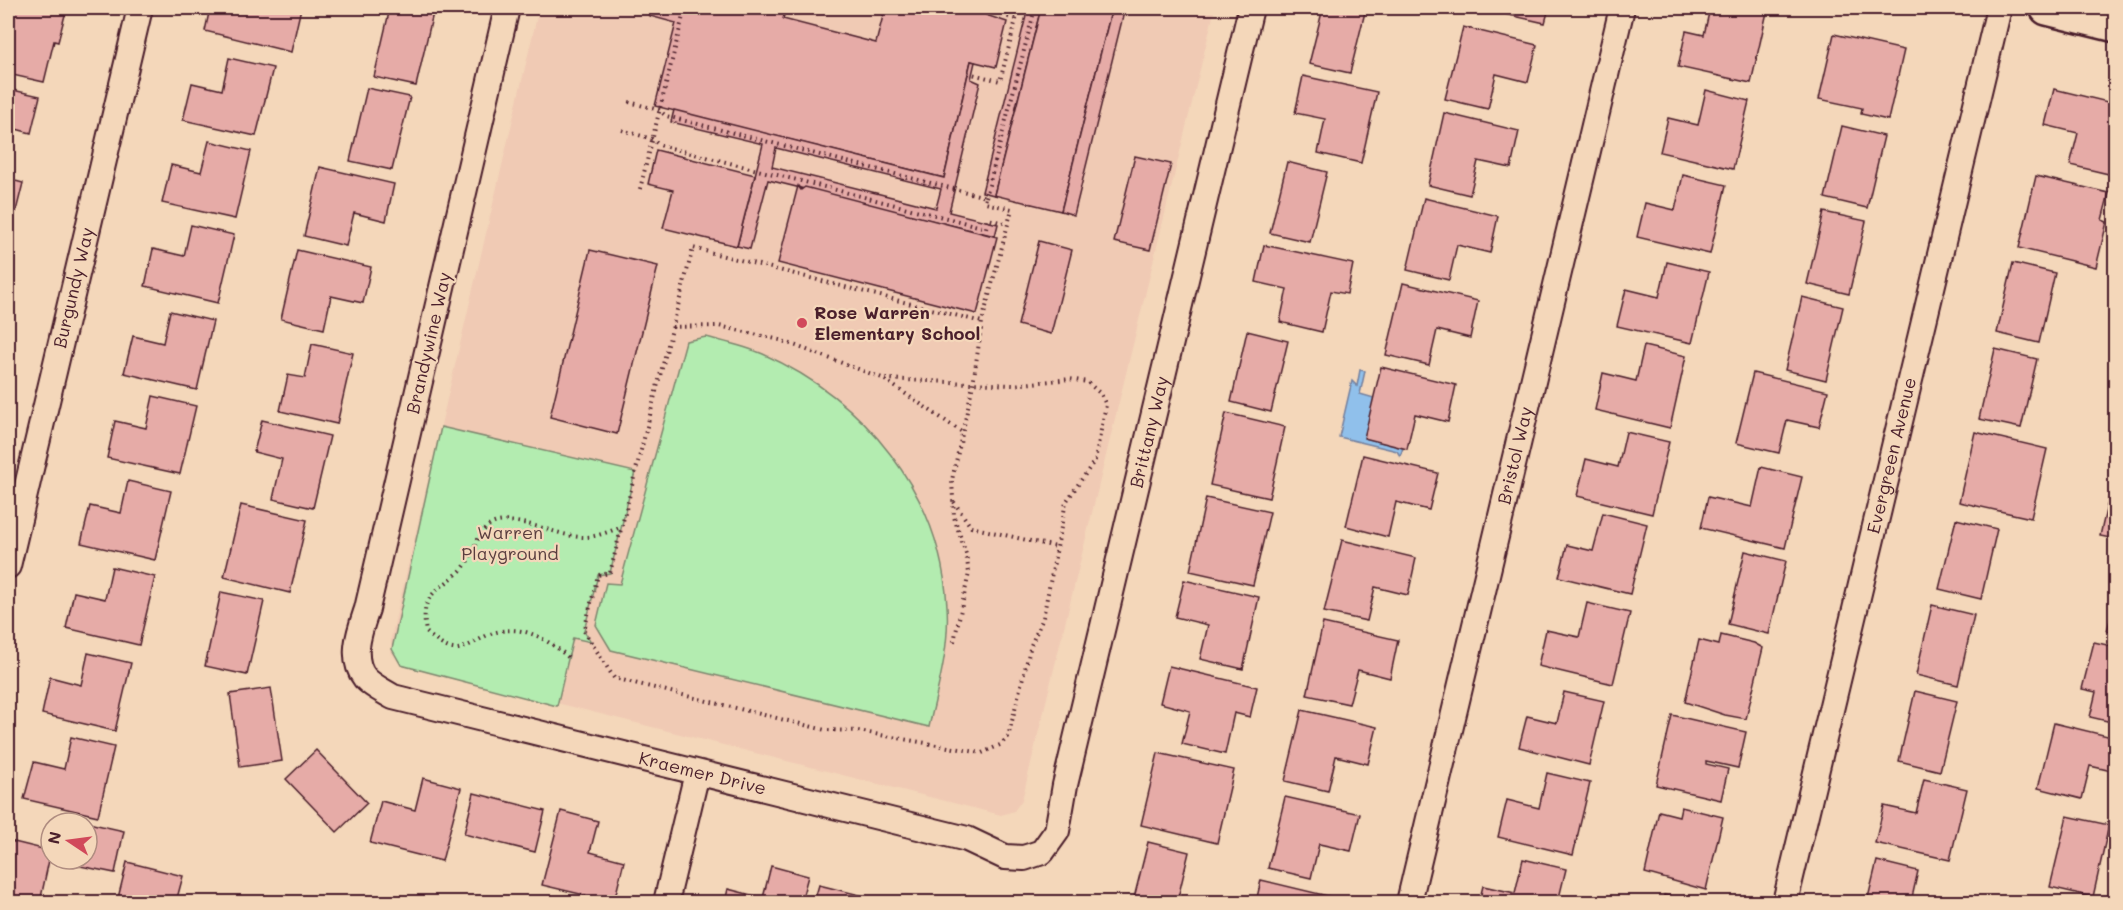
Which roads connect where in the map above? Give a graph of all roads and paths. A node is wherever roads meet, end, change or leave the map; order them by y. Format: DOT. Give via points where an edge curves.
graph roads {
  1 [pos="140,8"];
  2 [pos="507,8"];
  3 [pos="685,8"];
  4 [pos="1006,8"];
  5 [pos="1019,8"];
  6 [pos="1035,8"];
  7 [pos="1251,8"];
  8 [pos="1622,8"];
  9 [pos="1999,8"];
  10 [pos="2048,8"];
  11 [pos="1016,19"];
  12 [pos="2115,25"];
  13 [pos="968,73"];
  14 [pos="629,102"];
  15 [pos="659,110"];
  16 [pos="622,130"];
  17 [pos="652,139"];
  18 [pos="640,189"];
  19 [pos="986,197"];
  20 [pos="1008,224"];
  21 [pos="982,322"];
  22 [pos="672,327"];
  23 [pos="885,380"];
  24 [pos="973,384"];
  25 [pos="962,432"];
  26 [pos="953,499"];
  27 [pos="621,527"];
  28 [pos="1056,547"];
  29 [pos="8,566"];
  30 [pos="953,646"];
  31 [pos="568,657"];
  32 [pos="365,678"];
  33 [pos="697,773"];
  34 [pos="1042,852"];
  35 [pos="666,903"];
  36 [pos="1409,903"];
  37 [pos="1785,903"];
  1 -- 29 [label="street, Burgundy Way"];
  2 -- 32 [label="street, Brandywine Way" via="357,640 358,660"];
  3 -- 15 [label="path"];
  4 -- 11 [label="path" via="1004,16"];
  5 -- 11 [label="path"];
  6 -- 19 [label="path"];
  7 -- 34 [label="street, Brittany Way" via="1057,831"];
  8 -- 36 [label="street, Bristol Way"];
  9 -- 37 [label="street, Evergreen Avenue"];
  10 -- 12 [label="main road"];
  11 -- 13 [label="path" via="1000,81"];
  14 -- 15 [label="path"];
  15 -- 17 [label="path"];
  15 -- 19 [label="path" via="666,116"];
  16 -- 17 [label="path"];
  17 -- 18 [label="path"];
  17 -- 20 [label="path" via="659,145 986,228 988,219"];
  19 -- 20 [label="path" via="985,203 1012,209"];
  20 -- 21 [label="path"];
  21 -- 22 [label="path" via="693,248"];
  21 -- 24 [label="path"];
  22 -- 23 [label="path" via="719,326 780,340"];
  22 -- 27 [label="path"];
  23 -- 24 [label="path"];
  23 -- 25 [label="path"];
  24 -- 25 [label="path"];
  24 -- 28 [label="path" via="1013,385 1070,379 1087,382 1101,394 1106,405 1095,460 1066,501"];
  25 -- 26 [label="path" via="952,474"];
  26 -- 28 [label="path" via="971,526"];
  26 -- 30 [label="path" via="954,518 969,573"];
  27 -- 28 [label="path" via="610,573 598,575 584,631 614,678 825,730 858,731 982,753 1008,737 1031,645 1043,618"];
  27 -- 31 [label="path" via="579,537 511,521 494,523 479,539 465,567 435,590 423,610 426,632 448,648 457,650 495,632 520,629 547,640"];
  32 -- 33 [label="street, Kraemer Drive" via="393,697"];
  33 -- 34 [label="street, Kraemer Drive" via="967,839 1005,857 1024,858"];
  33 -- 35 [label="street"];
}
